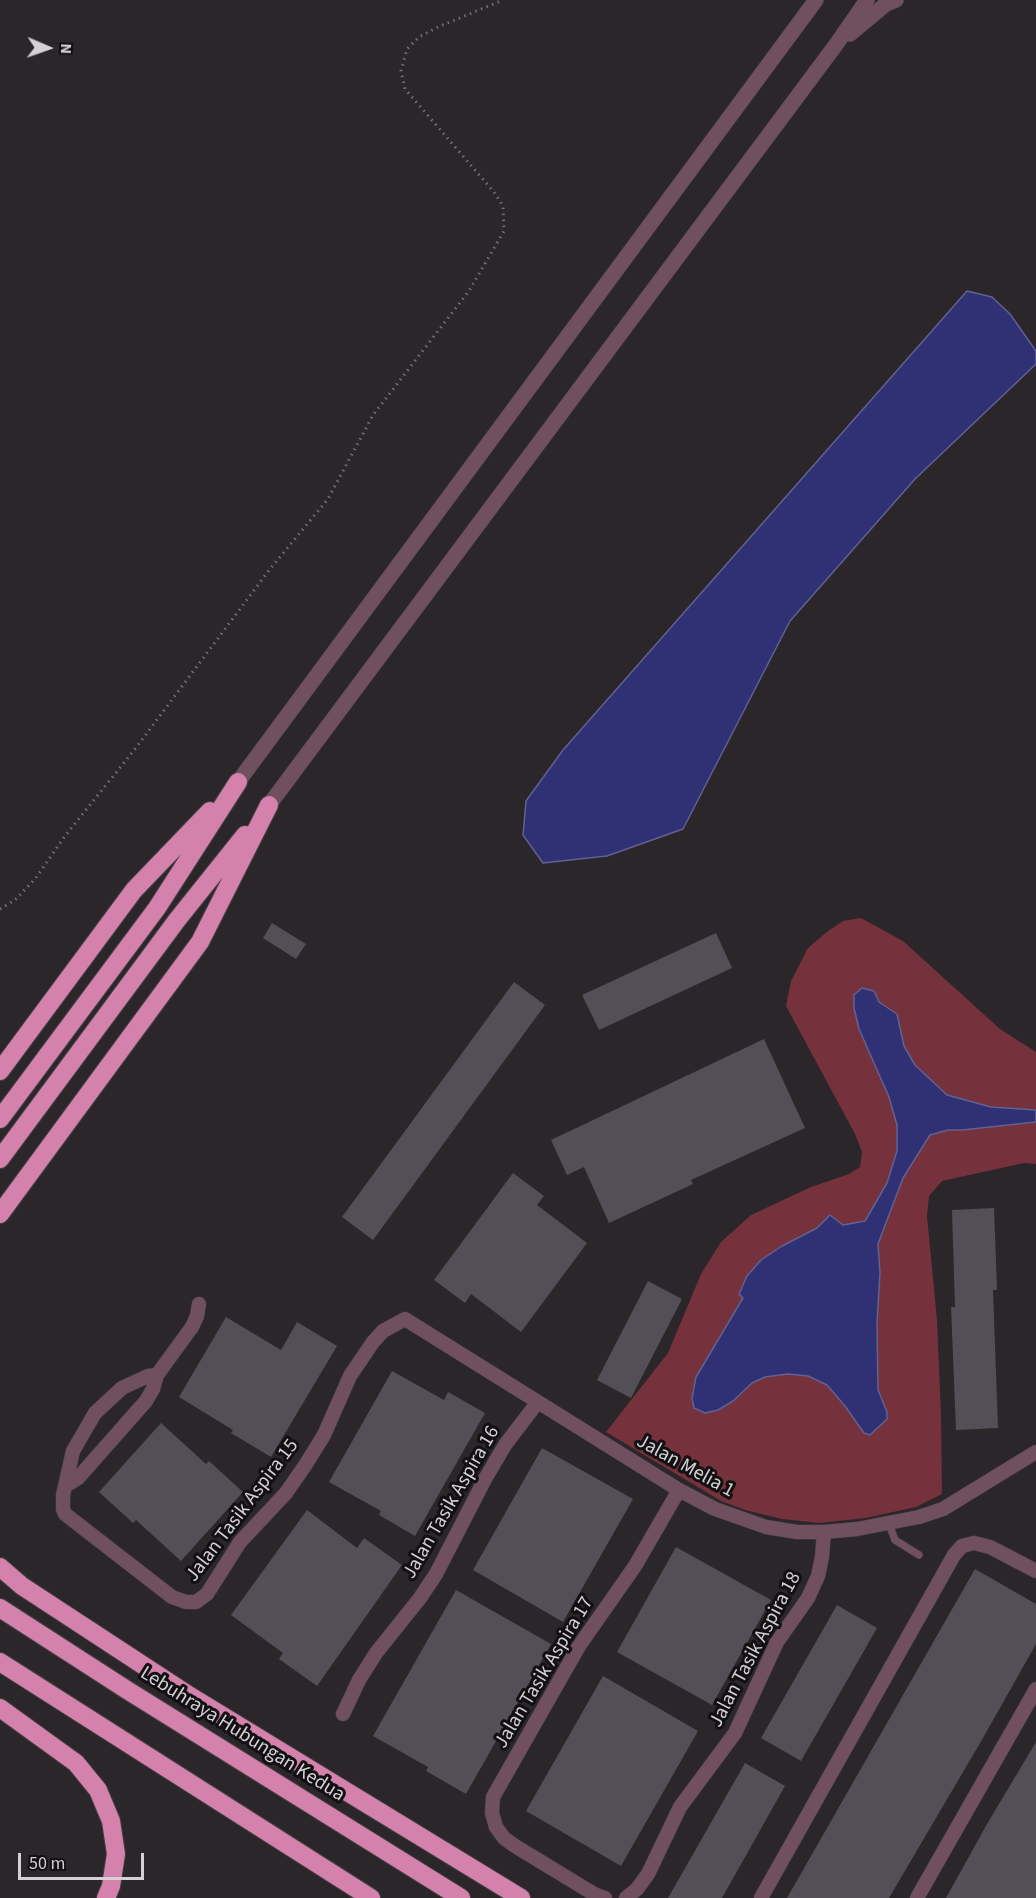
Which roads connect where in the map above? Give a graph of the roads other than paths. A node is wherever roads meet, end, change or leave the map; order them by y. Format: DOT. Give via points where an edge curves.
graph roads {
  1 [pos="806,0"];
  2 [pos="816,0"];
  3 [pos="867,0"];
  4 [pos="896,0"];
  5 [pos="796,26"];
  6 [pos="835,46"];
  7 [pos="238,782"];
  8 [pos="269,805"];
  9 [pos="0,1071"];
  10 [pos="4,1113"];
  11 [pos="0,1159"];
  12 [pos="0,1214"];
  13 [pos="199,1304"];
  14 [pos="405,1319"];
  15 [pos="157,1375"];
  16 [pos="537,1402"];
  17 [pos="1036,1452"];
  18 [pos="65,1486"];
  19 [pos="679,1490"];
  20 [pos="889,1524"];
  21 [pos="824,1532"];
  22 [pos="919,1555"];
  23 [pos="0,1567"];
  24 [pos="1036,1571"];
  25 [pos="0,1608"];
  26 [pos="0,1662"];
  27 [pos="1036,1689"];
  28 [pos="7,1713"];
  29 [pos="344,1714"];
  30 [pos="106,1898"];
  31 [pos="371,1898"];
  32 [pos="461,1898"];
  33 [pos="521,1898"];
  34 [pos="605,1898"];
  35 [pos="626,1898"];
  36 [pos="761,1898"];
  37 [pos="917,1898"];
  1 -- 5 [label="street"];
  2 -- 5 [label="street"];
  3 -- 6 [label="street"];
  4 -- 6 [label="street"];
  5 -- 7 [label="street"];
  6 -- 8 [label="street"];
  7 -- 9 [label="highway" via="134,890"];
  7 -- 10 [label="highway" via="157,908"];
  8 -- 11 [label="highway" via="177,920"];
  8 -- 12 [label="highway" via="200,942"];
  13 -- 15 [label="street" via="192,1327"];
  14 -- 16 [label="street, Jalan Melia 1"];
  14 -- 18 [label="street, Jalan Tasik Aspira 15" via="383,1331 374,1342 350,1376 324,1435 306,1464 286,1493 240,1542 207,1594 196,1602 172,1597 65,1514"];
  15 -- 18 [label="street" via="146,1401 78,1478"];
  15 -- 18 [label="street" via="122,1388 95,1413 73,1451"];
  16 -- 19 [label="street, Jalan Melia 1"];
  16 -- 29 [label="street, Jalan Tasik Aspira 16" via="485,1479 436,1574 370,1662"];
  17 -- 20 [label="street, Jalan Melia 1" via="943,1509"];
  19 -- 21 [label="street, Jalan Melia 1" via="715,1509 766,1527"];
  19 -- 34 [label="street, Jalan Tasik Aspira 17" via="635,1566 579,1646 493,1797 492,1813 504,1838"];
  20 -- 21 [label="street, Jalan Melia 1"];
  20 -- 22 [label="lane" via="895,1540"];
  21 -- 35 [label="street, Jalan Tasik Aspira 18" via="818,1576 808,1598 777,1642 735,1733 680,1807 648,1874"];
  23 -- 33 [label="highway" via="22,1586 190,1696"];
  24 -- 36 [label="street" via="974,1543 962,1546 954,1555"];
  25 -- 32 [label="highway, Lebuhraya Hubungan Kedua"];
  26 -- 31 [label="highway"];
  27 -- 37 [label="street"];
  28 -- 30 [label="highway" via="76,1764 98,1790 111,1821 116,1854"];
}
